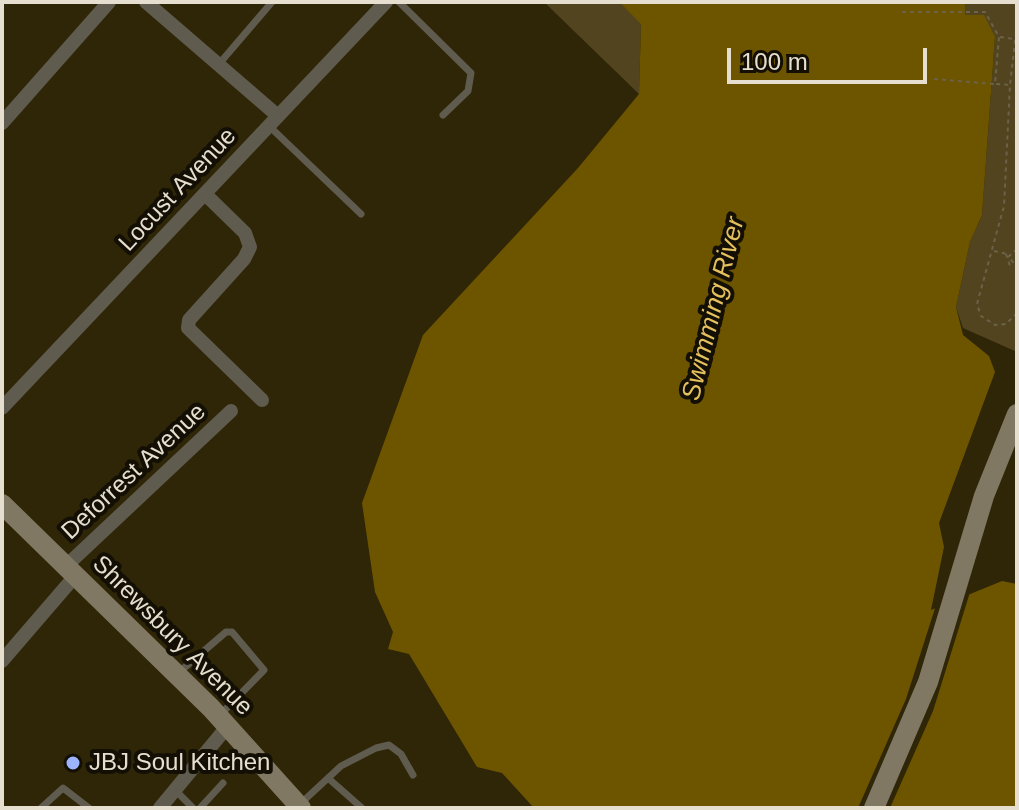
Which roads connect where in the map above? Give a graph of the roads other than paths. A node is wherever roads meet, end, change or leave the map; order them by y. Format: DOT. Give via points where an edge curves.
graph roads {
  1 [pos="109,2"];
  2 [pos="146,2"];
  3 [pos="272,2"];
  4 [pos="385,2"];
  5 [pos="399,2"];
  6 [pos="218,64"];
  7 [pos="443,115"];
  8 [pos="274,121"];
  9 [pos="2,123"];
  10 [pos="205,194"];
  11 [pos="361,214"];
  12 [pos="262,400"];
  13 [pos="2,408"];
  14 [pos="231,411"];
  15 [pos="1017,414"];
  16 [pos="2,504"];
  17 [pos="71,570"];
  18 [pos="2,661"];
  19 [pos="176,674"];
  20 [pos="223,722"];
  21 [pos="413,775"];
  22 [pos="328,778"];
  23 [pos="223,783"];
  24 [pos="175,790"];
  25 [pos="299,807"];
  26 [pos="41,808"];
  27 [pos="89,808"];
  28 [pos="160,808"];
  29 [pos="193,808"];
  30 [pos="200,808"];
  31 [pos="362,808"];
  32 [pos="874,808"];
  1 -- 9 [label="street"];
  2 -- 6 [label="street"];
  3 -- 6 [label="lane"];
  4 -- 8 [label="street, Locust Avenue"];
  5 -- 7 [label="lane" via="471,73 468,91"];
  6 -- 8 [label="street"];
  8 -- 10 [label="street, Locust Avenue"];
  8 -- 11 [label="lane"];
  10 -- 12 [label="street" via="245,233 250,247 189,320 188,328"];
  10 -- 13 [label="street, Locust Avenue"];
  14 -- 17 [label="street, Deforrest Avenue"];
  15 -- 32 [label="main road" via="966,553 928,682"];
  16 -- 17 [label="main road, Shrewsbury Avenue"];
  17 -- 18 [label="street, Deforrest Avenue"];
  17 -- 19 [label="main road, Shrewsbury Avenue"];
  19 -- 20 [label="main road, Shrewsbury Avenue"];
  19 -- 20 [label="lane" via="232,632 264,670"];
  20 -- 24 [label="street"];
  20 -- 25 [label="main road, Shrewsbury Avenue"];
  21 -- 22 [label="lane" via="389,745 341,766"];
  22 -- 25 [label="lane"];
  22 -- 31 [label="lane"];
  23 -- 30 [label="lane"];
  24 -- 28 [label="street"];
  24 -- 29 [label="lane"];
  26 -- 27 [label="lane" via="63,788"];
}
